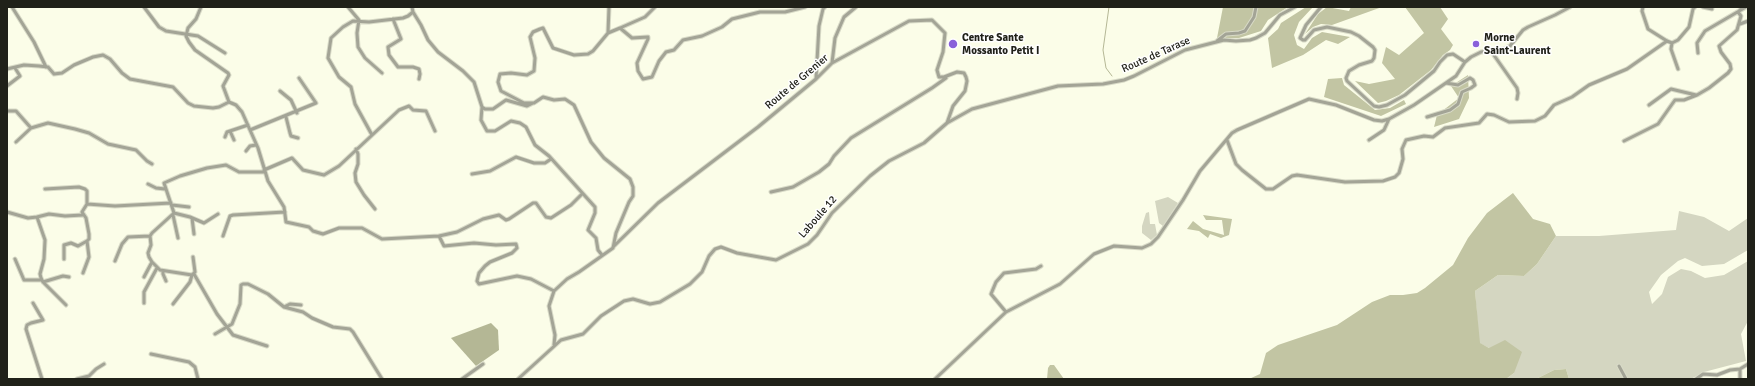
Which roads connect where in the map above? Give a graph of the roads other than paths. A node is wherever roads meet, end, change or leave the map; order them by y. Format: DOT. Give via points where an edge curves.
graph roads {
  1 [pos="12,7"];
  2 [pos="144,7"];
  3 [pos="200,7"];
  4 [pos="348,7"];
  5 [pos="412,7"];
  6 [pos="609,7"];
  7 [pos="655,7"];
  8 [pos="759,7"];
  9 [pos="805,7"];
  10 [pos="856,7"];
  11 [pos="1256,7"];
  12 [pos="1295,7"];
  13 [pos="1321,7"];
  14 [pos="1570,7"];
  15 [pos="1643,7"];
  16 [pos="1695,7"];
  17 [pos="1703,7"];
  18 [pos="1742,7"];
  19 [pos="1746,7"];
  20 [pos="823,8"];
  21 [pos="1712,9"];
  22 [pos="413,12"];
  23 [pos="760,12"];
  24 [pos="1738,12"];
  25 [pos="393,19"];
  26 [pos="359,20"];
  27 [pos="1748,22"];
  28 [pos="1740,24"];
  29 [pos="620,28"];
  30 [pos="186,33"];
  31 [pos="608,33"];
  32 [pos="1667,41"];
  33 [pos="1216,42"];
  34 [pos="1672,43"];
  35 [pos="1491,51"];
  36 [pos="225,53"];
  37 [pos="1698,54"];
  38 [pos="1465,62"];
  39 [pos="832,63"];
  40 [pos="46,67"];
  41 [pos="15,68"];
  42 [pos="7,69"];
  43 [pos="1678,69"];
  44 [pos="382,73"];
  45 [pos="949,75"];
  46 [pos="300,78"];
  47 [pos="419,79"];
  48 [pos="816,79"];
  49 [pos="1446,83"];
  50 [pos="7,86"];
  51 [pos="280,91"];
  52 [pos="1696,95"];
  53 [pos="1517,99"];
  54 [pos="229,102"];
  55 [pos="534,103"];
  56 [pos="1649,105"];
  57 [pos="482,107"];
  58 [pos="7,112"];
  59 [pos="296,113"];
  60 [pos="286,117"];
  61 [pos="1426,117"];
  62 [pos="1389,119"];
  63 [pos="947,123"];
  64 [pos="248,125"];
  65 [pos="31,128"];
  66 [pos="250,130"];
  67 [pos="230,131"];
  68 [pos="435,131"];
  69 [pos="372,135"];
  70 [pos="225,137"];
  71 [pos="298,138"];
  72 [pos="234,140"];
  73 [pos="1227,140"];
  74 [pos="1369,140"];
  75 [pos="1624,141"];
  76 [pos="16,142"];
  77 [pos="256,145"];
  78 [pos="356,149"];
  79 [pos="246,151"];
  80 [pos="552,160"];
  81 [pos="152,164"];
  82 [pos="264,171"];
  83 [pos="472,174"];
  84 [pos="148,184"];
  85 [pos="45,189"];
  86 [pos="165,189"];
  87 [pos="771,192"];
  88 [pos="582,194"];
  89 [pos="87,204"];
  90 [pos="171,204"];
  91 [pos="189,208"];
  92 [pos="375,209"];
  93 [pos="7,212"];
  94 [pos="285,212"];
  95 [pos="83,214"];
  96 [pos="174,214"];
  97 [pos="218,214"];
  98 [pos="37,217"];
  99 [pos="192,218"];
  100 [pos="194,234"];
  101 [pos="150,236"];
  102 [pos="223,236"];
  103 [pos="439,236"];
  104 [pos="178,238"];
  105 [pos="86,241"];
  106 [pos="613,248"];
  107 [pos="602,255"];
  108 [pos="193,257"];
  109 [pos="15,259"];
  110 [pos="64,259"];
  111 [pos="115,261"];
  112 [pos="152,262"];
  113 [pos="1042,266"];
  114 [pos="157,268"];
  115 [pos="164,271"];
  116 [pos="83,273"];
  117 [pos="193,274"];
  118 [pos="69,277"];
  119 [pos="144,277"];
  120 [pos="42,281"];
  121 [pos="166,281"];
  122 [pos="554,291"];
  123 [pos="33,303"];
  124 [pos="144,303"];
  125 [pos="173,304"];
  126 [pos="66,305"];
  127 [pos="301,305"];
  128 [pos="284,307"];
  129 [pos="1006,312"];
  130 [pos="228,328"];
  131 [pos="215,334"];
  132 [pos="555,337"];
  133 [pos="560,340"];
  134 [pos="268,346"];
  135 [pos="554,346"];
  136 [pos="151,354"];
  137 [pos="104,364"];
  138 [pos="483,364"];
  139 [pos="1748,364"];
  140 [pos="1619,366"];
  141 [pos="1740,369"];
  142 [pos="42,378"];
  143 [pos="77,379"];
  144 [pos="198,379"];
  145 [pos="382,379"];
  146 [pos="462,379"];
  147 [pos="518,379"];
  148 [pos="935,379"];
  149 [pos="1626,379"];
  150 [pos="1696,379"];
  151 [pos="1740,379"];
  1 -- 40 [label="street"];
  2 -- 30 [label="street" via="166,32"];
  3 -- 30 [label="street" via="196,19"];
  4 -- 26 [label="street"];
  5 -- 22 [label="street"];
  6 -- 31 [label="street"];
  7 -- 29 [label="street" via="645,17"];
  8 -- 23 [label="street"];
  9 -- 23 [label="street" via="785,12"];
  10 -- 39 [label="street" via="844,17 835,38"];
  11 -- 33 [label="street" via="1254,18 1245,31 1226,34"];
  12 -- 33 [label="street, Route de Tarase" via="1280,15 1265,33 1256,38"];
  13 -- 38 [label="street" via="1306,25 1300,38 1305,40 1318,28 1327,27 1352,32 1373,46 1375,50 1372,61 1349,71 1346,78 1374,106 1387,105 1405,95 1434,71 1447,55 1453,54"];
  14 -- 35 [label="street" via="1523,30 1510,46"];
  15 -- 32 [label="street" via="1648,29"];
  16 -- 34 [label="street" via="1689,27 1681,38"];
  17 -- 21 [label="street"];
  18 -- 24 [label="street"];
  19 -- 24 [label="street"];
  20 -- 48 [label="street" via="819,26"];
  22 -- 25 [label="street" via="406,17"];
  22 -- 57 [label="street" via="433,47 474,82"];
  23 -- 29 [label="street" via="732,19 722,27 702,36 683,40 674,50 666,52 652,77 643,79 637,63 648,37 632,38"];
  24 -- 28 [label="street" via="1741,16"];
  24 -- 37 [label="street" via="1705,31 1697,43"];
  25 -- 26 [label="street" via="367,22"];
  25 -- 47 [label="street" via="401,39 388,47 389,55 398,67 419,69"];
  26 -- 44 [label="street" via="357,44 365,58"];
  26 -- 69 [label="street" via="346,25 331,38 327,56 340,77 351,87 355,104"];
  27 -- 28 [label="street"];
  28 -- 52 [label="street" via="1734,34 1719,46 1729,62 1730,71"];
  29 -- 31 [label="street"];
  30 -- 36 [label="street" via="198,36"];
  30 -- 54 [label="street" via="195,50 228,73 223,86"];
  31 -- 55 [label="street" via="593,51 574,55 553,48 543,28 533,32 530,37 535,58 534,71 527,75 500,74 498,82 501,91 524,103"];
  32 -- 34 [label="street"];
  32 -- 73 [label="street" via="1627,69 1589,85 1554,105 1545,116 1535,121 1509,122 1494,114 1488,114 1479,123 1445,128 1433,137 1406,140 1402,148 1401,169 1395,177 1383,182 1345,182 1297,175 1273,189 1266,189 1236,164"];
  33 -- 63 [label="street, Route de Tarase" via="1181,52 1124,80 1048,88 972,109"];
  34 -- 43 [label="street" via="1671,52"];
  35 -- 38 [label="street" via="1481,52"];
  35 -- 53 [label="street" via="1517,88"];
  38 -- 49 [label="street" via="1456,76"];
  39 -- 45 [label="street, Route de Grenier" via="909,21 928,19 935,22 945,33 937,75"];
  39 -- 48 [label="street, Route de Grenier"];
  40 -- 41 [label="street" via="24,65"];
  40 -- 54 [label="street" via="54,74 62,73 74,65 103,55 130,79 173,87 194,106 213,108"];
  41 -- 42 [label="street"];
  41 -- 50 [label="street" via="20,76"];
  45 -- 63 [label="street, Route de Grenier" via="961,72 967,81 965,91 953,106"];
  45 -- 87 [label="street" via="851,138 820,172 794,187"];
  46 -- 59 [label="street" via="316,104"];
  48 -- 106 [label="street, Route de Grenier" via="758,128 658,203"];
  49 -- 61 [label="street" via="1458,85 1470,78 1475,84 1462,92 1459,102 1450,110"];
  49 -- 62 [label="street"];
  51 -- 59 [label="street" via="291,100"];
  52 -- 56 [label="street" via="1671,89"];
  52 -- 75 [label="street" via="1684,100 1675,100 1658,124"];
  54 -- 64 [label="street" via="236,106"];
  55 -- 57 [label="street" via="527,106 506,100 493,109"];
  55 -- 106 [label="street" via="543,97 565,99 574,105 591,142 604,158 630,179 633,196 616,233"];
  57 -- 80 [label="street" via="481,120 487,131 495,131 511,121 520,123 526,127 535,145"];
  58 -- 65 [label="street" via="16,111"];
  59 -- 60 [label="street"];
  60 -- 66 [label="street"];
  60 -- 71 [label="street" via="291,136"];
  62 -- 73 [label="street" via="1374,120 1336,105 1309,99 1237,130"];
  62 -- 74 [label="street" via="1384,130"];
  63 -- 133 [label="street, Laboule 12" via="924,142 889,161 859,186 832,213 808,244 776,260 716,249 695,280 669,297 655,304 624,301 601,316 583,334"];
  64 -- 66 [label="street"];
  64 -- 67 [label="street"];
  65 -- 76 [label="street"];
  65 -- 81 [label="street" via="48,123 75,128 108,144 136,150"];
  66 -- 77 [label="street"];
  67 -- 70 [label="street"];
  67 -- 72 [label="street"];
  68 -- 69 [label="street" via="426,110 413,110 409,106 399,110"];
  69 -- 78 [label="street"];
  73 -- 129 [label="street" via="1200,170 1183,200 1151,244 1142,248 1114,246 1094,254 1060,284"];
  77 -- 79 [label="street" via="250,146"];
  77 -- 82 [label="street"];
  78 -- 82 [label="street" via="339,166 324,175 303,170 292,158"];
  78 -- 92 [label="street" via="356,182"];
  80 -- 83 [label="street" via="534,163 516,157 490,171"];
  80 -- 88 [label="street"];
  82 -- 86 [label="street" via="240,172 226,165 207,168 168,180 164,183"];
  82 -- 94 [label="street"];
  84 -- 86 [label="street"];
  85 -- 89 [label="street" via="85,189"];
  86 -- 90 [label="street"];
  88 -- 103 [label="street" via="551,218 546,217 536,203 533,203 509,219 498,215 483,218 457,232"];
  88 -- 107 [label="street" via="595,207 588,230 596,238 598,250"];
  89 -- 90 [label="street"];
  89 -- 95 [label="street"];
  90 -- 91 [label="street"];
  90 -- 96 [label="street"];
  93 -- 98 [label="street" via="28,218"];
  94 -- 102 [label="street" via="230,216"];
  94 -- 103 [label="street" via="286,222 309,227 323,234 339,228 362,228 382,239"];
  95 -- 98 [label="street" via="49,214"];
  95 -- 105 [label="street" via="89,238"];
  96 -- 99 [label="street"];
  96 -- 101 [label="street"];
  96 -- 104 [label="street"];
  97 -- 99 [label="street" via="204,223"];
  98 -- 120 [label="street" via="45,240 40,274"];
  99 -- 100 [label="street"];
  101 -- 111 [label="street" via="128,237"];
  101 -- 112 [label="street" via="152,245 148,253"];
  103 -- 122 [label="street" via="444,246 474,243 496,246 516,244 517,248 512,253 490,262 479,273 479,284 517,276 531,279"];
  105 -- 110 [label="street" via="78,246 71,243 64,245"];
  105 -- 116 [label="street" via="88,257"];
  106 -- 107 [label="street, Route de Grenier"];
  107 -- 122 [label="street, Route de Grenier"];
  108 -- 117 [label="street"];
  109 -- 120 [label="street" via="24,280"];
  112 -- 114 [label="street"];
  112 -- 119 [label="street"];
  113 -- 129 [label="street" via="1004,273 996,282 991,294"];
  114 -- 115 [label="street"];
  114 -- 124 [label="street" via="144,292"];
  115 -- 117 [label="street"];
  115 -- 121 [label="street"];
  117 -- 125 [label="street"];
  117 -- 130 [label="street"];
  118 -- 120 [label="street"];
  120 -- 126 [label="street"];
  122 -- 132 [label="street" via="549,306"];
  123 -- 142 [label="street" via="43,320 27,325 26,329"];
  127 -- 128 [label="street" via="290,304"];
  128 -- 130 [label="street" via="268,294 243,284 238,312"];
  128 -- 145 [label="street" via="303,312 332,327 350,329"];
  129 -- 148 [label="street"];
  130 -- 131 [label="street"];
  130 -- 134 [label="street" via="235,337"];
  132 -- 133 [label="street"];
  132 -- 135 [label="street"];
  133 -- 135 [label="street"];
  135 -- 147 [label="street"];
  136 -- 144 [label="street" via="189,362 195,367"];
  137 -- 143 [label="street" via="89,376"];
  138 -- 146 [label="street"];
  139 -- 141 [label="street"];
  140 -- 149 [label="street"];
  141 -- 150 [label="street" via="1703,374"];
  141 -- 151 [label="street"];
}
